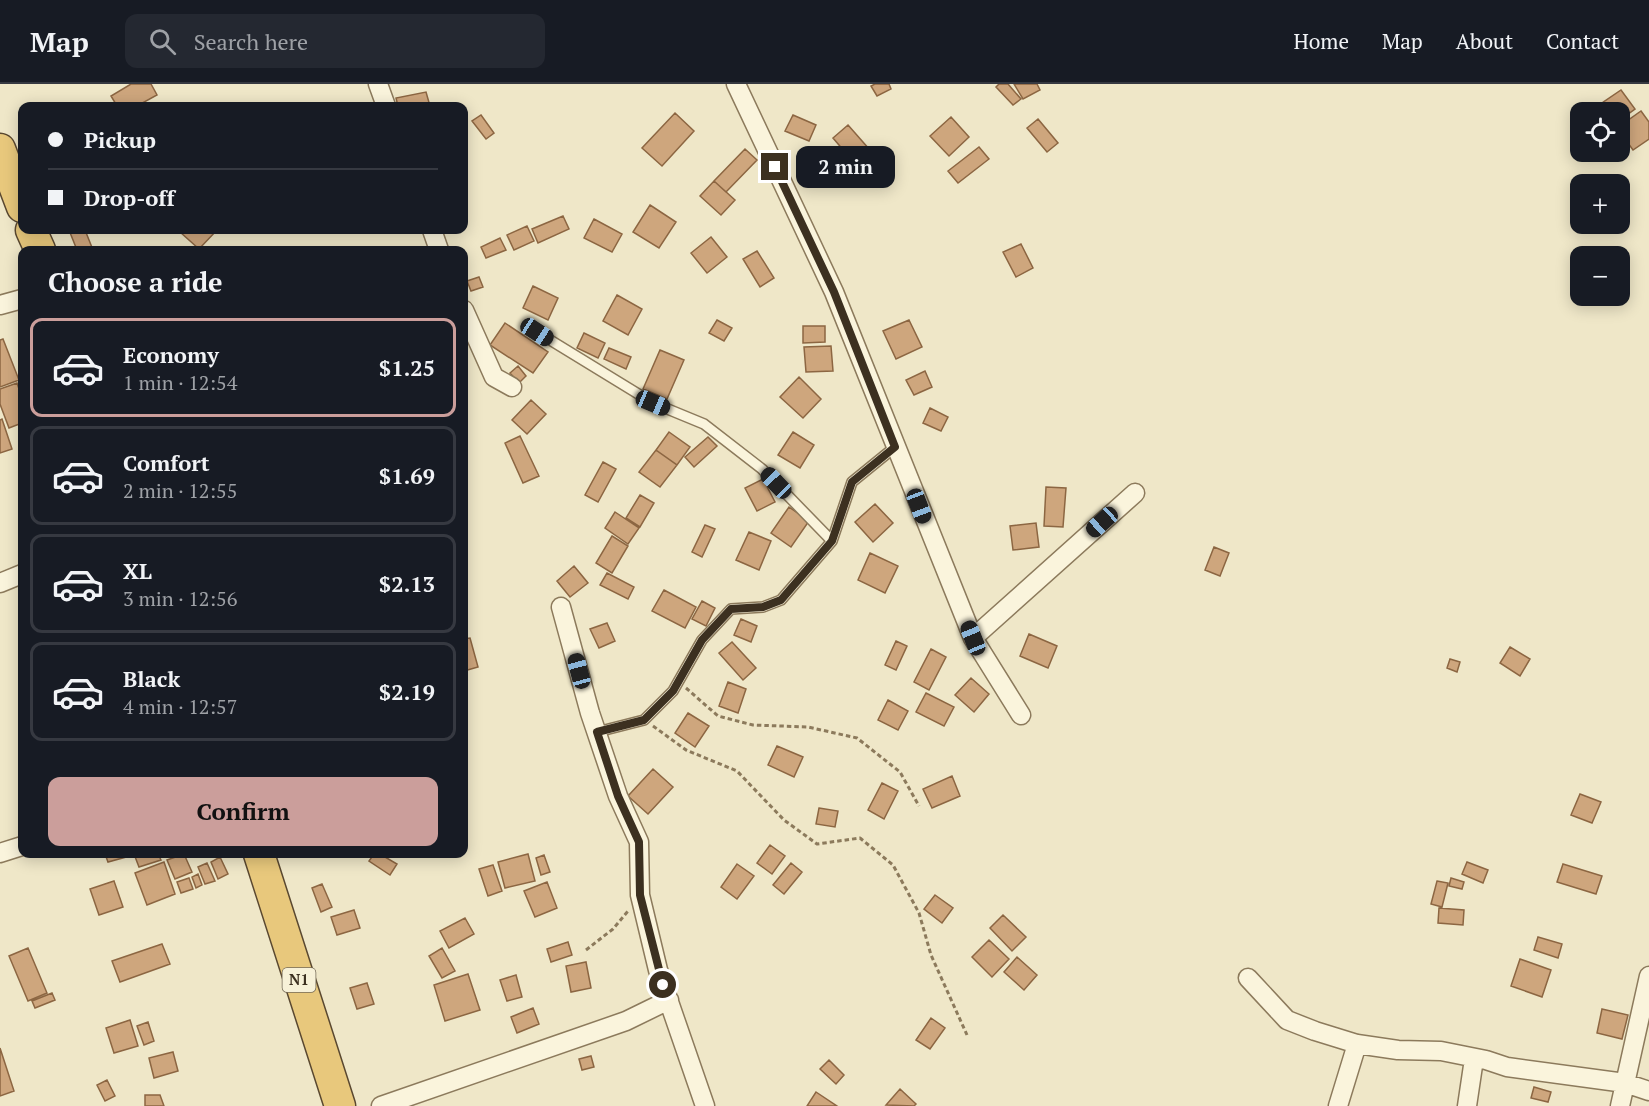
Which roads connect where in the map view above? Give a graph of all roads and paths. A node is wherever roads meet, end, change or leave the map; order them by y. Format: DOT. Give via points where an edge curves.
graph roads {
  1 [pos="378,84"];
  2 [pos="736,84"];
  3 [pos="385,102"];
  4 [pos="0,149"];
  5 [pos="18,196"];
  6 [pos="18,299"];
  7 [pos="0,305"];
  8 [pos="468,319"];
  9 [pos="537,332"];
  10 [pos="512,387"];
  11 [pos="895,447"];
  12 [pos="1135,493"];
  13 [pos="832,541"];
  14 [pos="18,576"];
  15 [pos="0,583"];
  16 [pos="561,607"];
  17 [pos="973,638"];
  18 [pos="678,681"];
  19 [pos="1021,716"];
  20 [pos="644,720"];
  21 [pos="597,732"];
  22 [pos="919,806"];
  23 [pos="18,847"];
  24 [pos="0,853"];
  25 [pos="260,858"];
  26 [pos="640,895"];
  27 [pos="586,950"];
  28 [pos="1649,976"];
  29 [pos="1248,978"];
  30 [pos="669,1000"];
  31 [pos="967,1035"];
  32 [pos="1357,1044"];
  33 [pos="1474,1059"];
  34 [pos="1625,1083"];
  35 [pos="1649,1091"];
  36 [pos="340,1106"];
  37 [pos="381,1106"];
  38 [pos="705,1106"];
  39 [pos="1338,1106"];
  40 [pos="1467,1106"];
  41 [pos="1620,1106"];
  1 -- 3 [label="street"];
  2 -- 11 [label="street" via="834,292"];
  4 -- 5 [label="highway"];
  6 -- 7 [label="street"];
  8 -- 10 [label="street" via="494,377"];
  9 -- 13 [label="lane" via="653,403 704,424 762,469"];
  11 -- 13 [label="lane" via="852,482"];
  11 -- 17 [label="street"];
  12 -- 17 [label="street"];
  13 -- 18 [label="lane" via="781,600 763,607 731,609 702,640"];
  14 -- 15 [label="street"];
  16 -- 21 [label="street"];
  17 -- 19 [label="street"];
  18 -- 20 [label="lane"];
  18 -- 22 [label="path" via="718,716 753,725 808,727 857,738 900,772"];
  20 -- 21 [label="lane"];
  20 -- 31 [label="path" via="686,750 737,771 784,820 817,844 860,838 893,865 919,913 931,955"];
  21 -- 26 [label="street" via="618,796 639,842"];
  23 -- 24 [label="street"];
  25 -- 36 [label="highway, N1"];
  26 -- 27 [label="path" via="613,929"];
  26 -- 30 [label="street"];
  28 -- 34 [label="street"];
  29 -- 32 [label="street" via="1287,1020"];
  30 -- 37 [label="street" via="626,1021"];
  30 -- 38 [label="street"];
  32 -- 33 [label="street" via="1442,1051"];
  32 -- 39 [label="street"];
  33 -- 34 [label="street"];
  33 -- 40 [label="street"];
  34 -- 35 [label="street"];
  34 -- 41 [label="street"];
}
